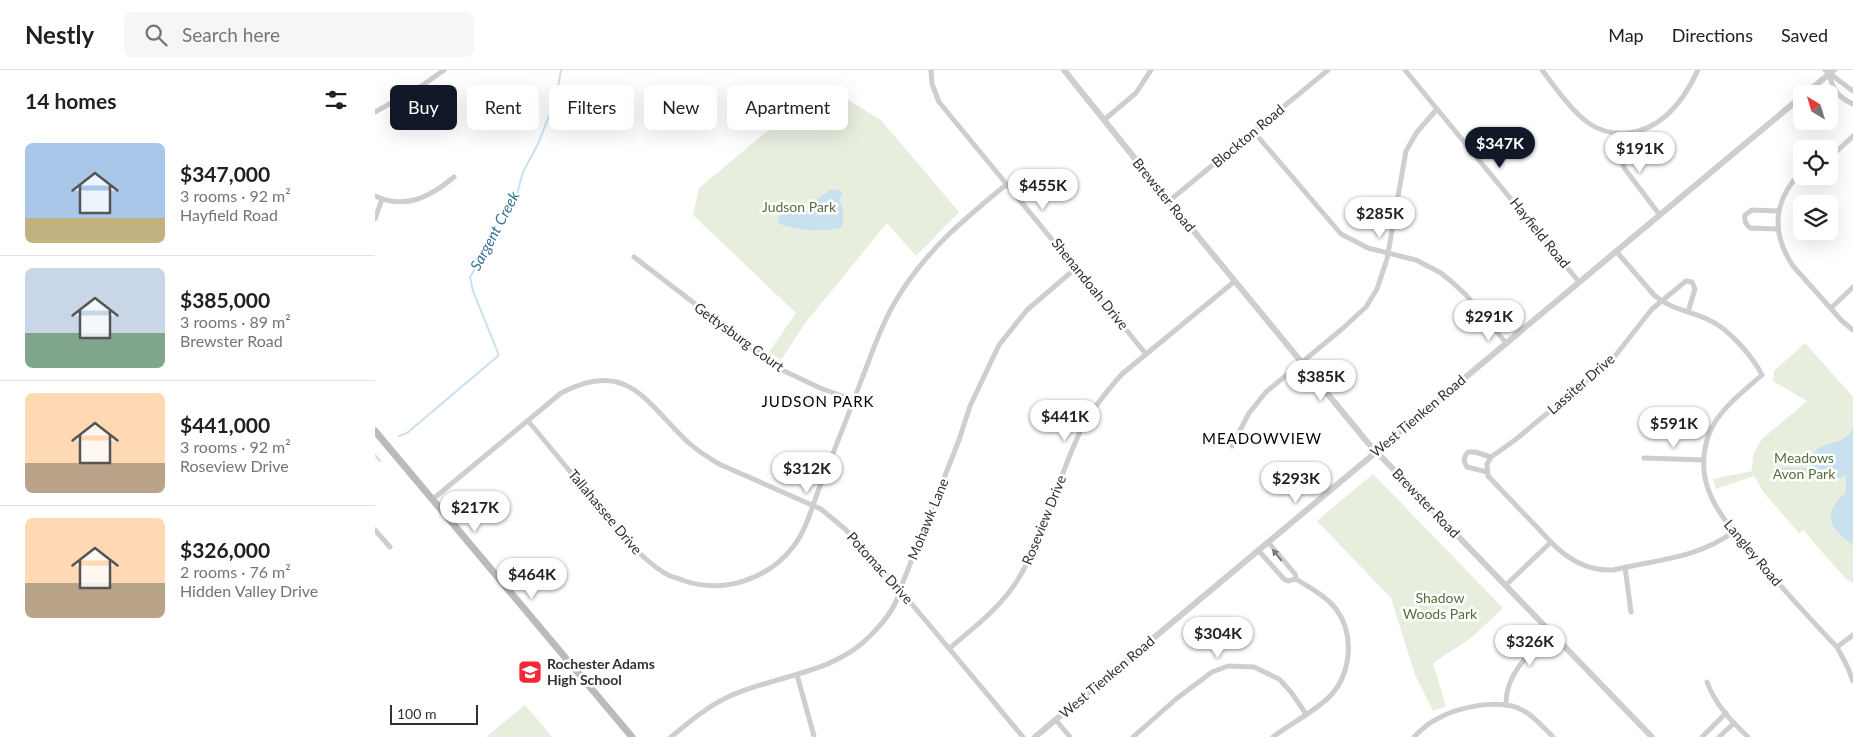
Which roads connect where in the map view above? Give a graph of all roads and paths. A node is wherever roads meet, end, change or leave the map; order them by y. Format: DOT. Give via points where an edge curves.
graph roads {
  1 [pos="444,70"];
  2 [pos="931,70"];
  3 [pos="1064,70"];
  4 [pos="1151,70"];
  5 [pos="1328,70"];
  6 [pos="1405,70"];
  7 [pos="1542,70"];
  8 [pos="1698,70"];
  9 [pos="1829,71"];
  10 [pos="1814,85"];
  11 [pos="1853,91"];
  12 [pos="1793,104"];
  13 [pos="1853,104"];
  14 [pos="1437,109"];
  15 [pos="375,112"];
  16 [pos="1104,120"];
  17 [pos="1253,132"];
  18 [pos="1618,133"];
  19 [pos="1853,136"];
  20 [pos="1838,150"];
  21 [pos="454,177"];
  22 [pos="1793,181"];
  23 [pos="1007,184"];
  24 [pos="375,196"];
  25 [pos="382,199"];
  26 [pos="1169,201"];
  27 [pos="1779,211"];
  28 [pos="1659,214"];
  29 [pos="375,219"];
  30 [pos="1777,228"];
  31 [pos="1616,250"];
  32 [pos="1388,254"];
  33 [pos="634,257"];
  34 [pos="1076,268"];
  35 [pos="1235,281"];
  36 [pos="1579,282"];
  37 [pos="1853,287"];
  38 [pos="1661,300"];
  39 [pos="1831,308"];
  40 [pos="1688,312"];
  41 [pos="1853,330"];
  42 [pos="1506,343"];
  43 [pos="1146,354"];
  44 [pos="1301,362"];
  45 [pos="853,400"];
  46 [pos="528,421"];
  47 [pos="375,431"];
  48 [pos="1232,446"];
  49 [pos="1376,452"];
  50 [pos="1491,457"];
  51 [pos="1644,458"];
  52 [pos="1704,460"];
  53 [pos="1487,472"];
  54 [pos="433,499"];
  55 [pos="814,506"];
  56 [pos="375,530"];
  57 [pos="1733,532"];
  58 [pos="1268,542"];
  59 [pos="1551,542"];
  60 [pos="390,547"];
  61 [pos="1258,550"];
  62 [pos="1625,567"];
  63 [pos="1297,580"];
  64 [pos="1506,585"];
  65 [pos="899,588"];
  66 [pos="1631,612"];
  67 [pos="1551,632"];
  68 [pos="1853,635"];
  69 [pos="1837,647"];
  70 [pos="949,648"];
  71 [pos="797,675"];
  72 [pos="1853,681"];
  73 [pos="1707,682"];
  74 [pos="1506,704"];
  75 [pos="1726,713"];
  76 [pos="1306,714"];
  77 [pos="1056,720"];
  78 [pos="1734,723"];
  79 [pos="814,736"];
  80 [pos="632,737"];
  81 [pos="671,737"];
  82 [pos="1023,737"];
  83 [pos="1035,737"];
  84 [pos="1070,737"];
  85 [pos="1133,737"];
  86 [pos="1273,737"];
  87 [pos="1414,737"];
  88 [pos="1553,737"];
  89 [pos="1652,737"];
  90 [pos="1703,737"];
  91 [pos="1719,737"];
  92 [pos="1748,737"];
  1 -- 15 [label="street"];
  2 -- 23 [label="street, Shenandoah Drive" via="939,102"];
  3 -- 16 [label="street, Brewster Road"];
  4 -- 16 [label="street" via="1136,93"];
  5 -- 17 [label="street, Blockton Road"];
  6 -- 14 [label="street, Hayfield Road"];
  7 -- 18 [label="street" via="1589,124 1602,131"];
  8 -- 18 [label="street" via="1677,105 1663,119 1644,131"];
  9 -- 10 [label="street"];
  9 -- 11 [label="street"];
  9 -- 13 [label="street" via="1832,88"];
  12 -- 28 [label="street, West Tienken Road"];
  14 -- 32 [label="street" via="1406,151"];
  14 -- 36 [label="street, Hayfield Road"];
  16 -- 26 [label="street, Brewster Road"];
  17 -- 26 [label="street, Blockton Road"];
  17 -- 32 [label="street" via="1341,234"];
  18 -- 28 [label="street" via="1625,169"];
  19 -- 20 [label="street"];
  21 -- 25 [label="street" via="430,195 413,201"];
  22 -- 27 [label="street"];
  23 -- 34 [label="street, Shenandoah Drive"];
  23 -- 45 [label="street, Tallahassee Drive" via="949,232 920,265 884,322"];
  24 -- 25 [label="street"];
  25 -- 29 [label="street"];
  26 -- 35 [label="street, Brewster Road"];
  27 -- 30 [label="street"];
  27 -- 30 [label="street" via="1752,210 1745,216 1750,228"];
  28 -- 31 [label="street, West Tienken Road"];
  30 -- 39 [label="street" via="1790,261"];
  31 -- 36 [label="street, West Tienken Road"];
  31 -- 38 [label="street, Langley Road"];
  32 -- 42 [label="street" via="1416,260 1453,282"];
  32 -- 44 [label="street" via="1377,289 1366,307"];
  33 -- 45 [label="street, Gettysburg Court" via="780,369"];
  34 -- 43 [label="street, Shenandoah Drive"];
  34 -- 65 [label="street, Mohawk Lane" via="1027,310 999,345 970,406"];
  35 -- 43 [label="street, Roseview Drive"];
  35 -- 44 [label="street, Brewster Road"];
  36 -- 42 [label="street, West Tienken Road"];
  37 -- 39 [label="street"];
  38 -- 40 [label="street, Langley Road"];
  38 -- 40 [label="street" via="1686,281 1692,282 1695,288"];
  38 -- 50 [label="street, Lassiter Drive" via="1642,319 1615,356"];
  39 -- 41 [label="street"];
  40 -- 52 [label="street, Langley Road" via="1719,325 1745,351 1762,375 1718,419 1709,435"];
  42 -- 49 [label="street, West Tienken Road"];
  43 -- 70 [label="street, Roseview Drive" via="1122,374 1092,411 1074,445 1033,551 1016,582 997,605"];
  44 -- 48 [label="street" via="1257,402"];
  44 -- 49 [label="street, Brewster Road"];
  45 -- 55 [label="street, Tallahassee Drive"];
  46 -- 54 [label="street, Potomac Drive"];
  46 -- 55 [label="street, Potomac Drive" via="572,387 595,381 619,382 646,398 704,455"];
  46 -- 55 [label="street, Tallahassee Drive" via="639,554 671,577 695,584 730,584 757,576 771,568 794,546"];
  47 -- 54 [label="main road"];
  49 -- 58 [label="street, West Tienken Road"];
  49 -- 64 [label="street, Brewster Road"];
  50 -- 53 [label="street"];
  50 -- 53 [label="street" via="1475,452 1467,452 1464,457 1467,467"];
  51 -- 52 [label="street"];
  52 -- 57 [label="street, Langley Road" via="1708,487 1715,505"];
  53 -- 59 [label="street"];
  54 -- 80 [label="main road"];
  55 -- 65 [label="street, Potomac Drive" via="857,540"];
  56 -- 60 [label="street"];
  57 -- 62 [label="street" via="1703,550"];
  57 -- 69 [label="street, Langley Road"];
  58 -- 61 [label="street, West Tienken Road"];
  63 -- 58 [label="street, one-way"];
  59 -- 62 [label="street" via="1566,556 1590,568 1613,570"];
  59 -- 64 [label="street"];
  61 -- 63 [label="street" via="1284,579"];
  61 -- 77 [label="street, West Tienken Road"];
  62 -- 66 [label="street"];
  63 -- 76 [label="street" via="1335,608 1349,644 1347,664 1341,679 1327,699"];
  64 -- 67 [label="street, Brewster Road"];
  65 -- 70 [label="street, Potomac Drive"];
  65 -- 71 [label="street, Mohawk Lane" via="888,614 849,655"];
  67 -- 74 [label="street" via="1516,670 1509,684"];
  67 -- 89 [label="street, Brewster Road"];
  68 -- 69 [label="street"];
  69 -- 72 [label="street, Langley Road"];
  70 -- 82 [label="street, Potomac Drive"];
  71 -- 79 [label="street"];
  71 -- 81 [label="street, Mohawk Lane" via="716,702"];
  73 -- 75 [label="street" via="1715,701"];
  74 -- 87 [label="street" via="1481,705 1445,715 1433,720"];
  74 -- 88 [label="street" via="1525,711"];
  75 -- 78 [label="street"];
  75 -- 90 [label="street"];
  76 -- 85 [label="street" via="1279,679 1255,667 1228,666 1212,672"];
  76 -- 86 [label="street"];
  77 -- 83 [label="street, West Tienken Road"];
  77 -- 84 [label="street"];
  78 -- 91 [label="street"];
  78 -- 92 [label="street"];
}
